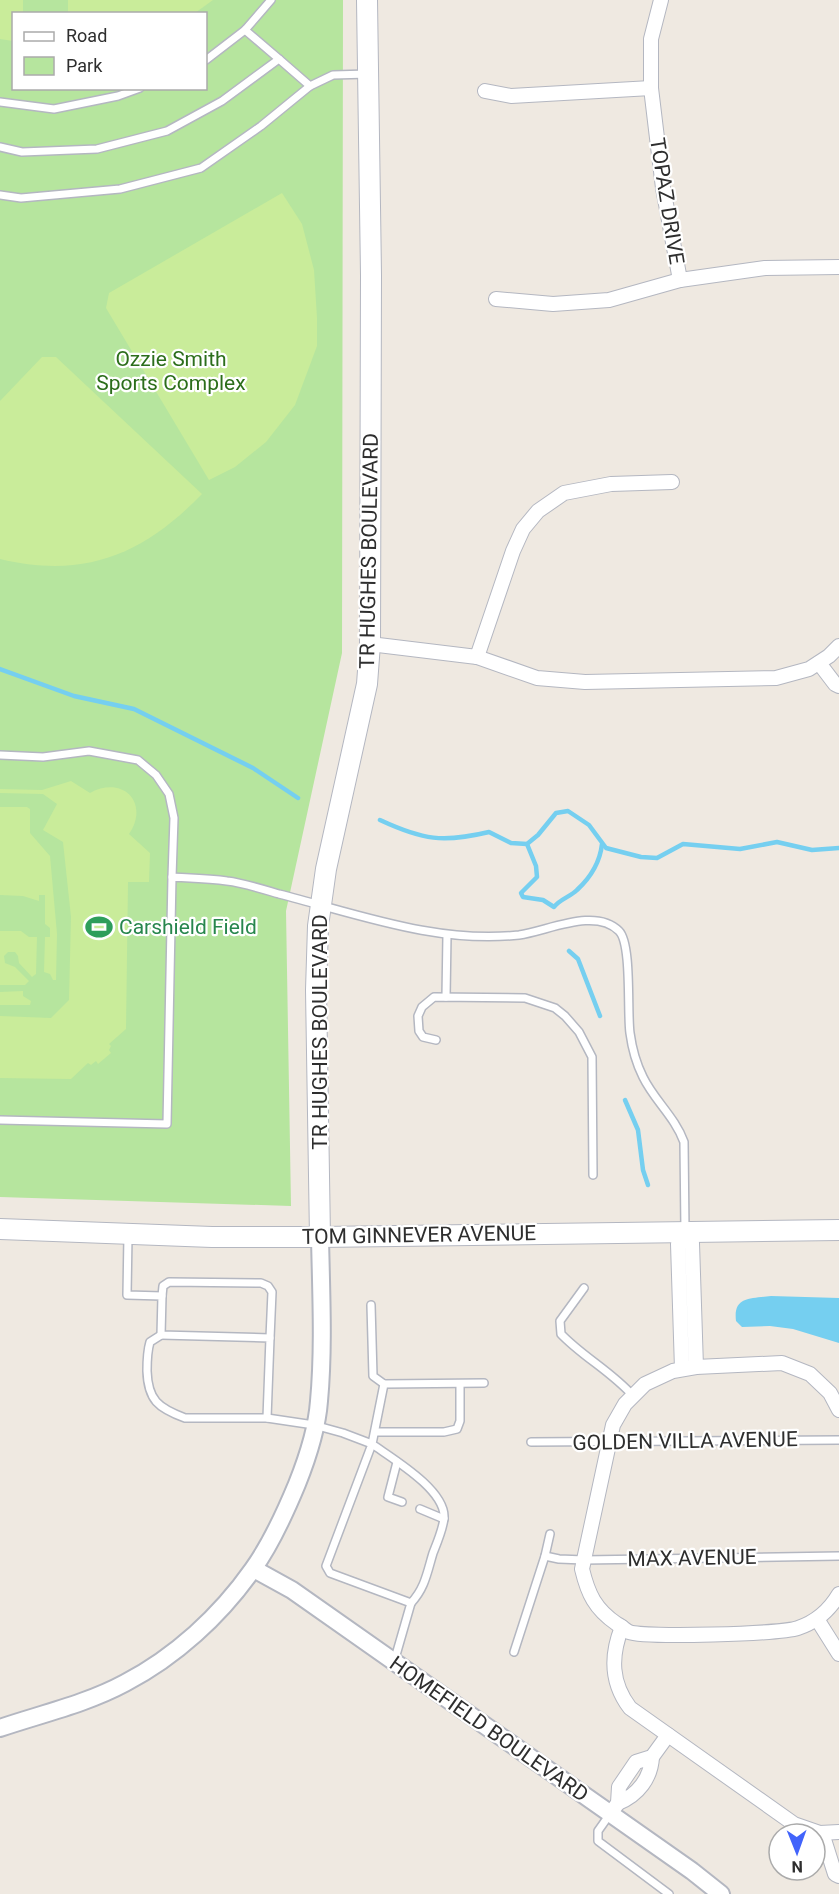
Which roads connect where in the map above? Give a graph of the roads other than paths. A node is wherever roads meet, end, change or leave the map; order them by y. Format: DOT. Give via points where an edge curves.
graph roads {
  1 [pos="271,0"];
  2 [pos="367,0"];
  3 [pos="661,0"];
  4 [pos="245,30"];
  5 [pos="207,59"];
  6 [pos="279,59"];
  7 [pos="369,74"];
  8 [pos="310,86"];
  9 [pos="651,88"];
  10 [pos="134,90"];
  11 [pos="485,91"];
  12 [pos="0,102"];
  13 [pos="0,147"];
  14 [pos="0,195"];
  15 [pos="839,267"];
  16 [pos="680,280"];
  17 [pos="496,299"];
  18 [pos="672,482"];
  19 [pos="370,645"];
  20 [pos="839,646"];
  21 [pos="477,657"];
  22 [pos="819,663"];
  23 [pos="839,686"];
  24 [pos="0,755"];
  25 [pos="172,877"];
  26 [pos="320,905"];
  27 [pos="447,935"];
  28 [pos="446,997"];
  29 [pos="436,1040"];
  30 [pos="0,1120"];
  31 [pos="593,1175"];
  32 [pos="0,1229"];
  33 [pos="839,1230"];
  34 [pos="685,1232"];
  35 [pos="128,1233"];
  36 [pos="320,1237"];
  37 [pos="584,1288"];
  38 [pos="162,1296"];
  39 [pos="371,1305"];
  40 [pos="161,1335"];
  41 [pos="270,1338"];
  42 [pos="689,1368"];
  43 [pos="484,1383"];
  44 [pos="384,1384"];
  45 [pos="460,1384"];
  46 [pos="633,1396"];
  47 [pos="839,1410"];
  48 [pos="267,1418"];
  49 [pos="314,1425"];
  50 [pos="376,1432"];
  51 [pos="839,1440"];
  52 [pos="531,1442"];
  53 [pos="610,1442"];
  54 [pos="372,1444"];
  55 [pos="397,1462"];
  56 [pos="402,1502"];
  57 [pos="420,1509"];
  58 [pos="444,1519"];
  59 [pos="550,1534"];
  60 [pos="545,1556"];
  61 [pos="839,1556"];
  62 [pos="584,1560"];
  63 [pos="254,1569"];
  64 [pos="839,1594"];
  65 [pos="411,1603"];
  66 [pos="817,1619"];
  67 [pos="622,1628"];
  68 [pos="514,1652"];
  69 [pos="839,1654"];
  70 [pos="394,1662"];
  71 [pos="0,1728"];
  72 [pos="668,1735"];
  73 [pos="614,1809"];
  74 [pos="791,1822"];
  75 [pos="827,1849"];
  76 [pos="839,1876"];
  77 [pos="669,1894"];
  78 [pos="721,1894"];
  1 -- 4 [label="lane"];
  2 -- 7 [label="main road, TR HUGHES BOULEVARD"];
  3 -- 9 [label="street, TOPAZ DRIVE" via="651,39"];
  4 -- 5 [label="lane"];
  4 -- 6 [label="lane"];
  6 -- 8 [label="lane"];
  6 -- 13 [label="lane" via="222,101 167,131 97,149 22,152"];
  7 -- 8 [label="lane" via="333,75"];
  7 -- 19 [label="main road, TR HUGHES BOULEVARD"];
  8 -- 14 [label="lane" via="201,168 120,189 21,198"];
  9 -- 11 [label="street" via="511,96"];
  9 -- 16 [label="street, TOPAZ DRIVE" via="663,188"];
  10 -- 12 [label="lane" via="54,109"];
  15 -- 16 [label="street, TOPAZ DRIVE" via="765,267"];
  16 -- 17 [label="street" via="609,300 553,304"];
  18 -- 21 [label="street" via="611,484 564,493 538,510 513,551"];
  19 -- 21 [label="street"];
  19 -- 26 [label="main road, TR HUGHES BOULEVARD" via="365,694"];
  20 -- 22 [label="street"];
  21 -- 22 [label="street" via="537,678 585,681 776,678"];
  22 -- 23 [label="street"];
  24 -- 25 [label="lane" via="44,757 89,752 138,760 156,775 169,794 174,818"];
  25 -- 26 [label="lane" via="227,880"];
  25 -- 30 [label="lane" via="167,1124"];
  26 -- 27 [label="lane"];
  26 -- 36 [label="main road, TR HUGHES BOULEVARD" via="316,990"];
  27 -- 28 [label="lane"];
  27 -- 34 [label="lane" via="522,934 588,920 601,921 621,932 635,1056 643,1078 684,1142"];
  28 -- 29 [label="lane" via="426,1002 418,1016 423,1037"];
  28 -- 31 [label="lane" via="541,1001 560,1012 579,1032 592,1057"];
  32 -- 35 [label="main road, TOM GINNEVER AVENUE"];
  33 -- 34 [label="main road, TOM GINNEVER AVENUE"];
  34 -- 36 [label="main road, TOM GINNEVER AVENUE"];
  34 -- 42 [label="street" via="692,1244"];
  35 -- 36 [label="main road, TOM GINNEVER AVENUE"];
  35 -- 38 [label="lane" via="127,1295"];
  36 -- 49 [label="street, TR HUGHES BOULEVARD" via="319,1403"];
  37 -- 46 [label="lane" via="560,1321 561,1334"];
  38 -- 40 [label="lane"];
  38 -- 41 [label="lane" via="163,1286 169,1282 261,1283 272,1292"];
  39 -- 44 [label="lane" via="373,1376"];
  40 -- 41 [label="lane"];
  40 -- 48 [label="lane" via="147,1349 149,1391 158,1404 185,1418"];
  41 -- 48 [label="lane"];
  42 -- 46 [label="street" via="645,1384"];
  42 -- 47 [label="street" via="782,1363 810,1374 830,1393"];
  43 -- 45 [label="lane"];
  44 -- 45 [label="lane"];
  44 -- 50 [label="lane"];
  45 -- 50 [label="lane" via="457,1429"];
  46 -- 53 [label="street" via="614,1425"];
  48 -- 49 [label="lane"];
  49 -- 54 [label="lane"];
  49 -- 63 [label="street, TR HUGHES BOULEVARD" via="306,1460 289,1502"];
  50 -- 54 [label="lane"];
  51 -- 53 [label="lane, GOLDEN VILLA AVENUE"];
  52 -- 53 [label="lane, GOLDEN VILLA AVENUE"];
  53 -- 62 [label="street"];
  54 -- 55 [label="lane"];
  54 -- 65 [label="lane" via="326,1566 330,1573"];
  55 -- 56 [label="lane" via="388,1497"];
  55 -- 58 [label="lane" via="435,1493 443,1506"];
  57 -- 58 [label="lane"];
  58 -- 65 [label="lane" via="421,1593"];
  59 -- 60 [label="lane"];
  60 -- 62 [label="lane, MAX AVENUE"];
  60 -- 68 [label="lane"];
  61 -- 62 [label="lane, MAX AVENUE"];
  62 -- 67 [label="street" via="587,1591 603,1615"];
  63 -- 70 [label="street, HOMEFIELD BOULEVARD" via="292,1590"];
  63 -- 71 [label="street, TR HUGHES BOULEVARD" via="198,1631 124,1684"];
  64 -- 66 [label="street"];
  65 -- 70 [label="lane"];
  66 -- 67 [label="street" via="773,1632 661,1634"];
  66 -- 69 [label="street"];
  67 -- 72 [label="street" via="614,1662 620,1695 630,1708"];
  70 -- 73 [label="street, HOMEFIELD BOULEVARD"];
  72 -- 73 [label="street" via="652,1757 636,1762 619,1787"];
  72 -- 74 [label="street"];
  73 -- 77 [label="lane" via="598,1831 598,1841"];
  73 -- 78 [label="street, HOMEFIELD BOULEVARD"];
  75 -- 76 [label="street"];
}
